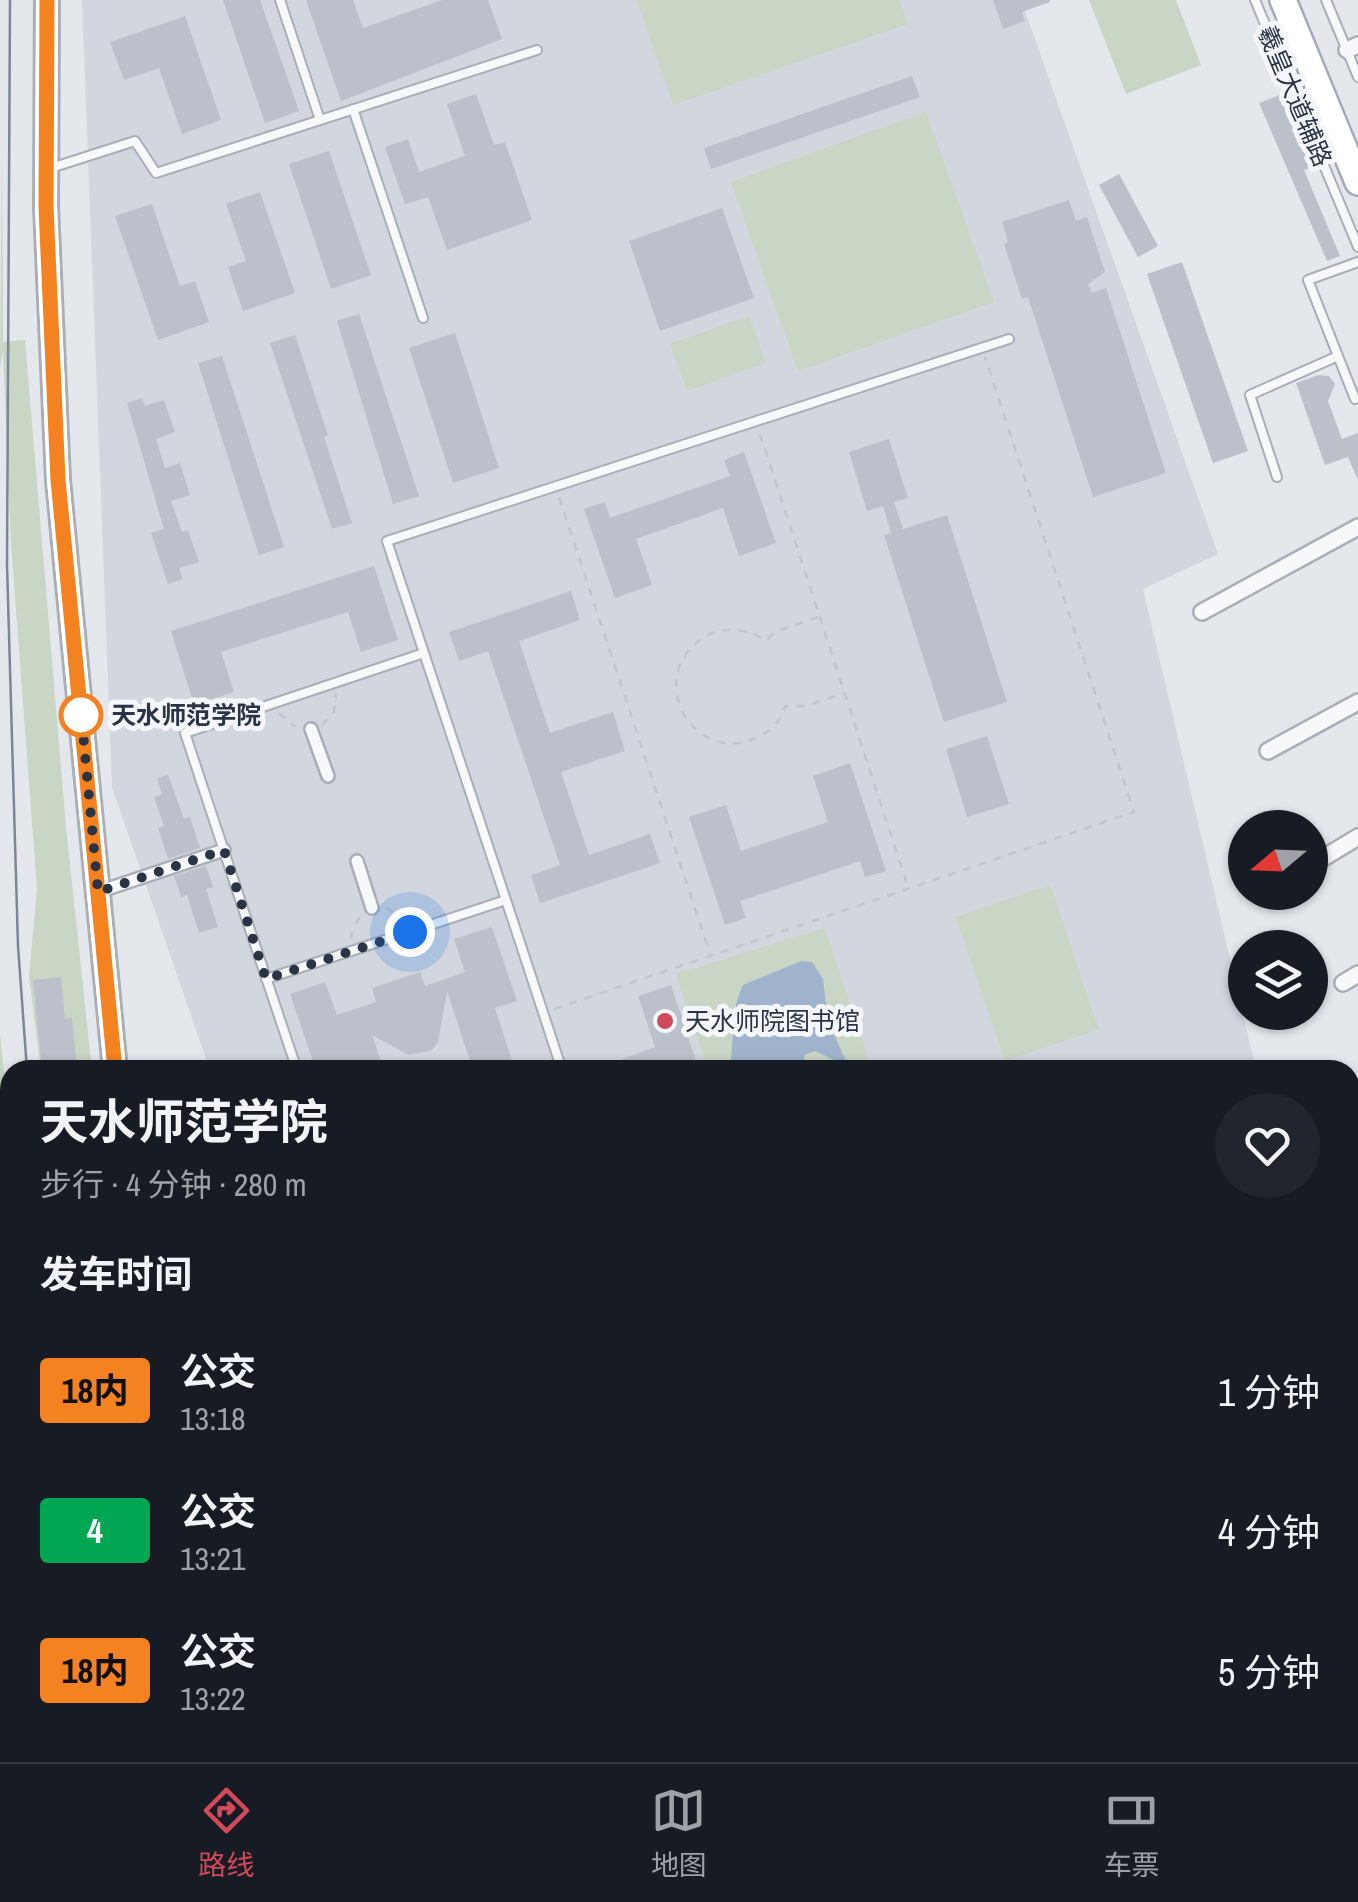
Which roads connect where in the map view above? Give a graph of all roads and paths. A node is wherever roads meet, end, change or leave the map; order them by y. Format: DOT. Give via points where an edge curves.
graph roads {
  1 [pos="48,0"];
  2 [pos="280,0"];
  3 [pos="1255,0"];
  4 [pos="1283,0"];
  5 [pos="1301,0"];
  6 [pos="1326,0"];
  7 [pos="1352,48"];
  8 [pos="537,50"];
  9 [pos="1358,77"];
  10 [pos="353,109"];
  11 [pos="320,120"];
  12 [pos="1358,138"];
  13 [pos="47,170"];
  14 [pos="1358,182"];
  15 [pos="1358,247"];
  16 [pos="1358,262"];
  17 [pos="423,318"];
  18 [pos="1009,338"];
  19 [pos="982,348"];
  20 [pos="1338,356"];
  21 [pos="1355,399"];
  22 [pos="756,421"];
  23 [pos="1277,477"];
  24 [pos="555,486"];
  25 [pos="1358,527"];
  26 [pos="1202,612"];
  27 [pos="820,616"];
  28 [pos="424,653"];
  29 [pos="844,692"];
  30 [pos="1358,702"];
  31 [pos="311,729"];
  32 [pos="1268,751"];
  33 [pos="328,776"];
  34 [pos="1358,837"];
  35 [pos="224,850"];
  36 [pos="1328,855"];
  37 [pos="357,861"];
  38 [pos="908,889"];
  39 [pos="98,892"];
  40 [pos="506,900"];
  41 [pos="372,908"];
  42 [pos="710,956"];
  43 [pos="266,979"];
  44 [pos="543,1012"];
  45 [pos="114,1060"];
  46 [pos="293,1060"];
  47 [pos="559,1060"];
  1 -- 13 [label="main road"];
  2 -- 11 [label="lane"];
  3 -- 15 [label="lane, 羲皇大道辅路"];
  4 -- 14 [label="main road"];
  5 -- 12 [label="main road"];
  6 -- 7 [label="lane"];
  7 -- 9 [label="lane"];
  8 -- 10 [label="lane"];
  10 -- 11 [label="lane"];
  10 -- 17 [label="lane"];
  11 -- 13 [label="lane" via="156,173 136,141"];
  13 -- 39 [label="main road" via="58,480"];
  16 -- 20 [label="lane" via="1308,280"];
  18 -- 19 [label="lane"];
  19 -- 22 [label="lane"];
  19 -- 38 [label="path" via="1134,812"];
  20 -- 21 [label="lane"];
  20 -- 23 [label="lane" via="1250,395"];
  22 -- 24 [label="lane"];
  22 -- 27 [label="path"];
  24 -- 28 [label="lane" via="387,540"];
  24 -- 42 [label="path"];
  25 -- 26 [label="street"];
  27 -- 29 [label="path"];
  27 -- 29 [label="path" via="766,641 737,629 695,642 678,671 678,704 706,738 728,744 770,730 785,706"];
  28 -- 35 [label="lane" via="185,733"];
  28 -- 40 [label="lane"];
  29 -- 38 [label="path"];
  30 -- 32 [label="street"];
  31 -- 33 [label="street"];
  34 -- 36 [label="street"];
  35 -- 39 [label="street"];
  35 -- 43 [label="lane"];
  37 -- 41 [label="street"];
  38 -- 42 [label="path"];
  39 -- 45 [label="main road"];
  40 -- 43 [label="lane"];
  40 -- 44 [label="lane"];
  42 -- 44 [label="path"];
  43 -- 46 [label="lane"];
  44 -- 47 [label="lane"];
}
